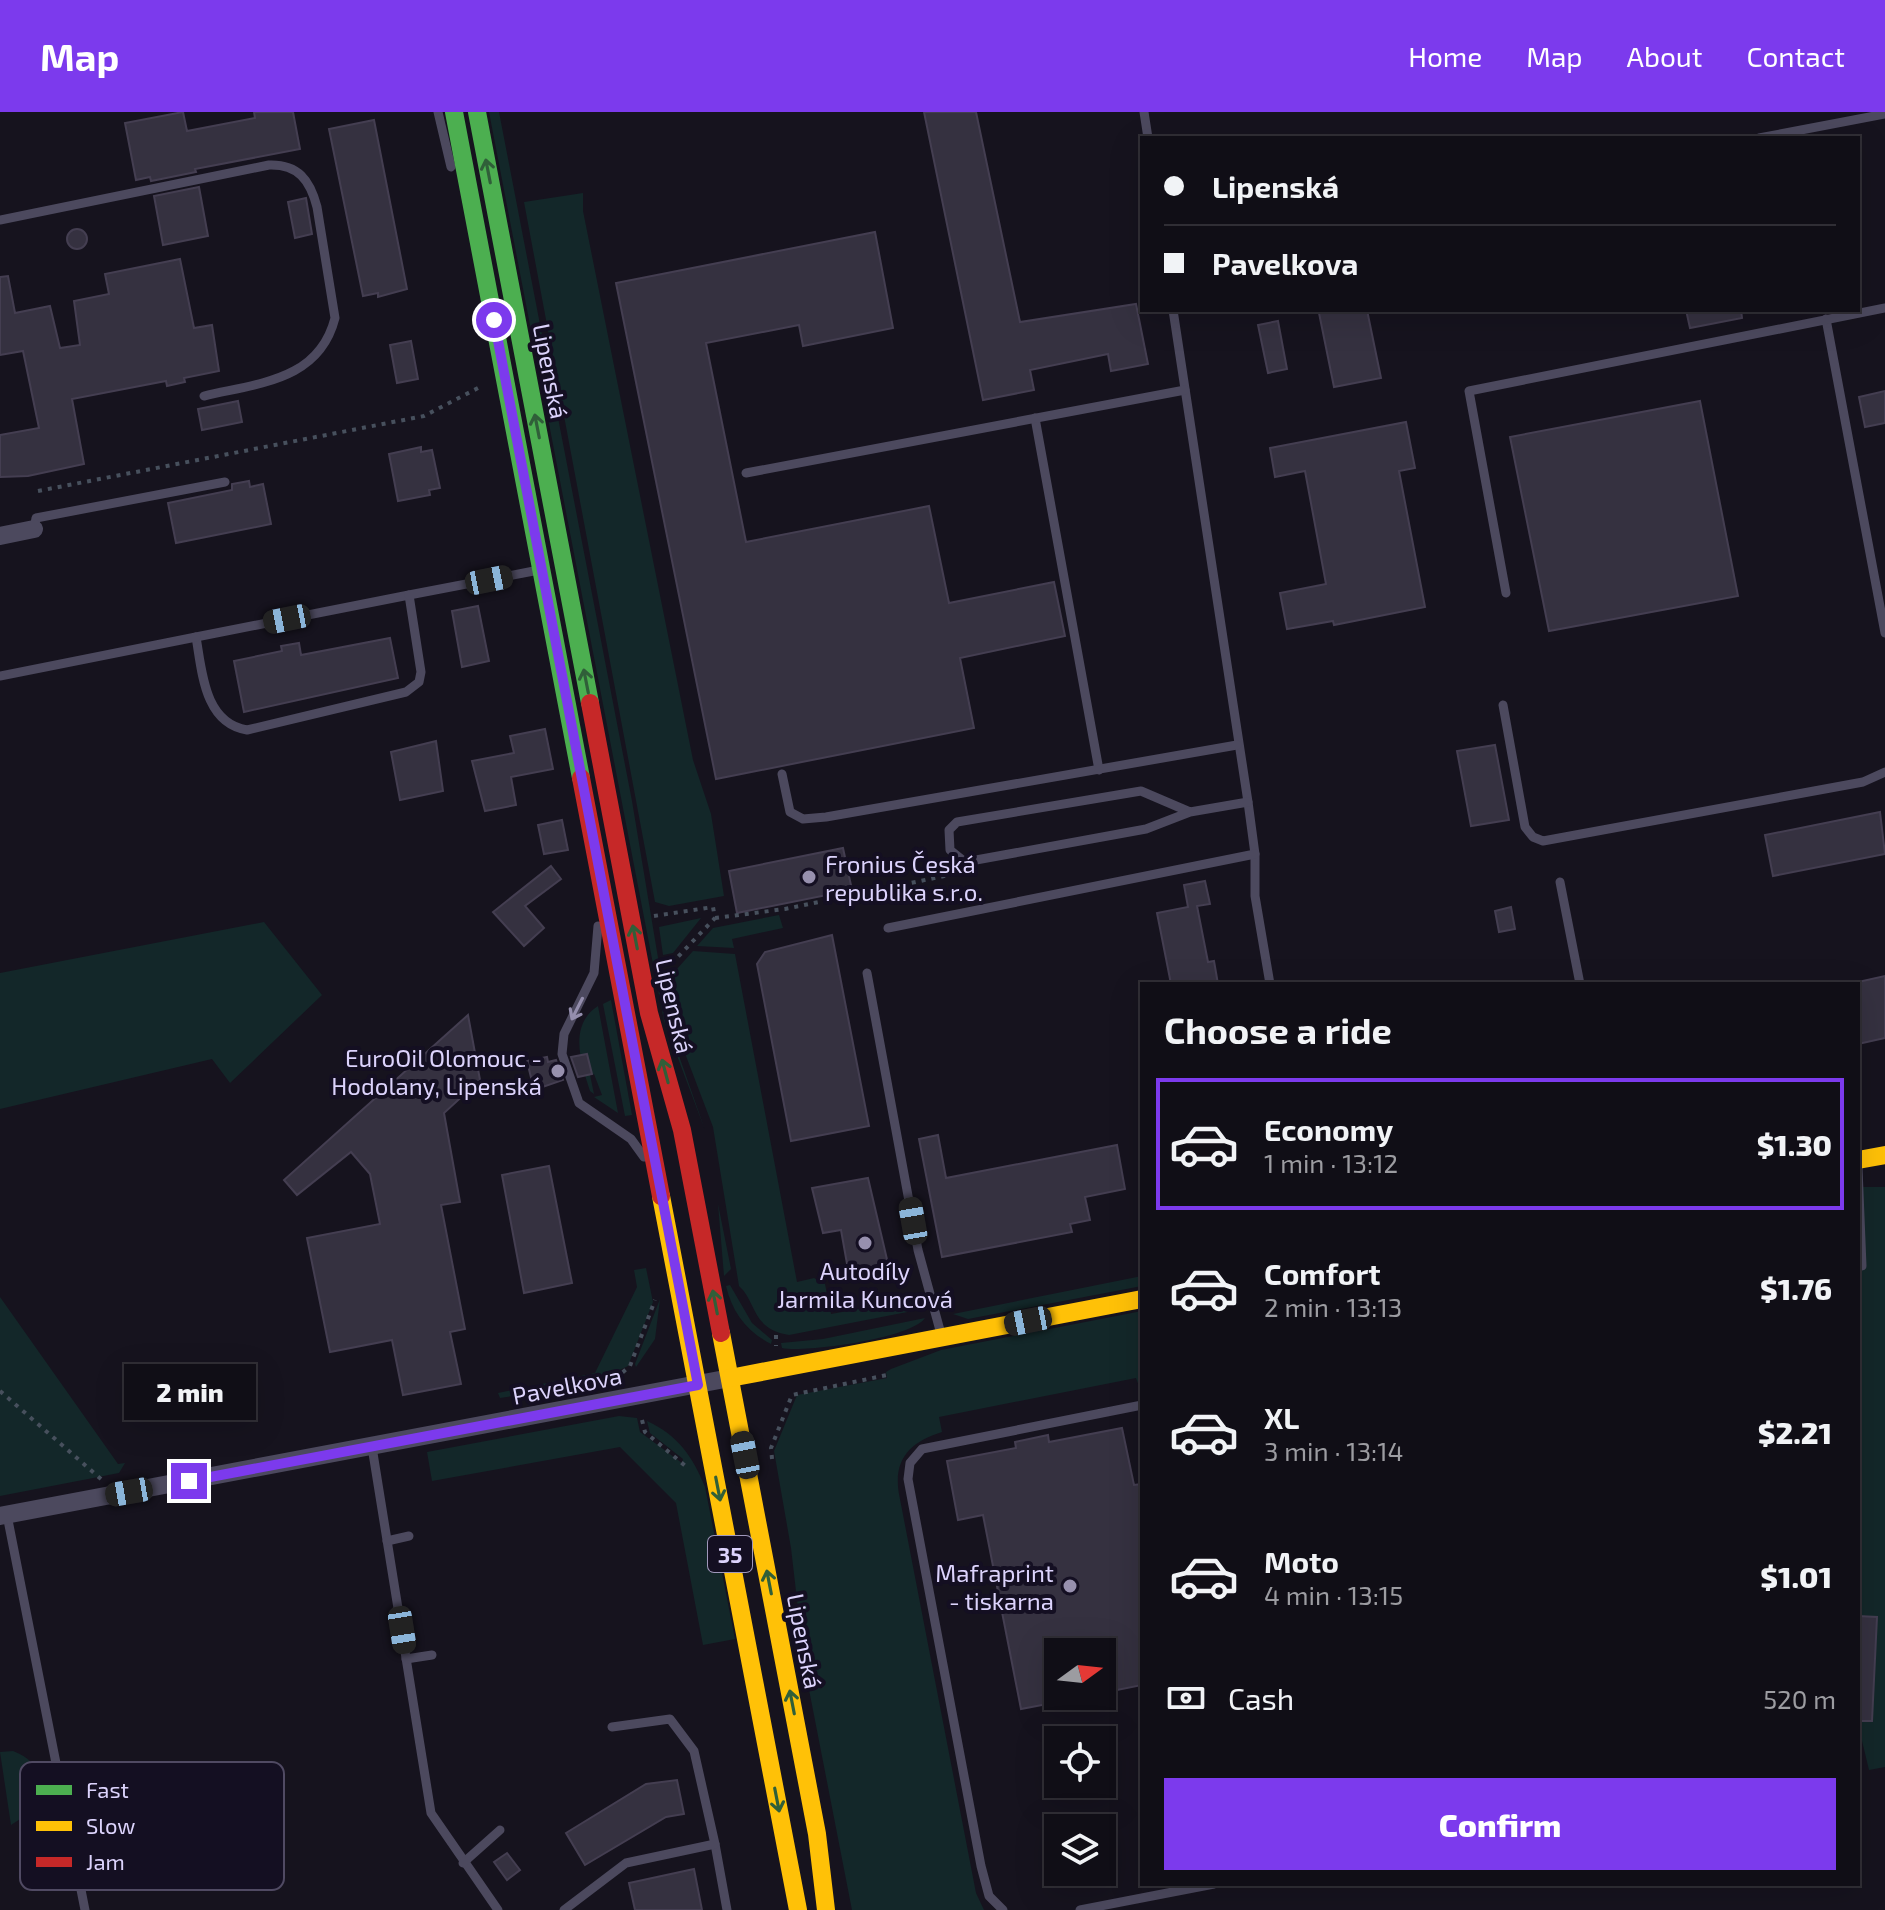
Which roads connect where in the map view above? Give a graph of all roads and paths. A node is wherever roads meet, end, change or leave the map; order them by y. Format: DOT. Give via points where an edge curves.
graph roads {
  1 [pos="438,112"];
  2 [pos="454,112"];
  3 [pos="477,112"];
  4 [pos="1144,112"];
  5 [pos="1885,114"];
  6 [pos="1148,136"];
  7 [pos="1770,136"];
  8 [pos="0,220"];
  9 [pos="476,226"];
  10 [pos="1885,308"];
  11 [pos="1173,312"];
  12 [pos="1826,319"];
  13 [pos="478,388"];
  14 [pos="1185,390"];
  15 [pos="204,396"];
  16 [pos="1035,418"];
  17 [pos="746,473"];
  18 [pos="225,482"];
  19 [pos="38,491"];
  20 [pos="34,529"];
  21 [pos="0,536"];
  22 [pos="542,570"];
  23 [pos="1506,593"];
  24 [pos="409,595"];
  25 [pos="1885,633"];
  26 [pos="196,637"];
  27 [pos="0,676"];
  28 [pos="1503,705"];
  29 [pos="1237,745"];
  30 [pos="1099,770"];
  31 [pos="1885,772"];
  32 [pos="782,774"];
  33 [pos="1248,802"];
  34 [pos="1190,812"];
  35 [pos="1255,854"];
  36 [pos="954,874"];
  37 [pos="601,879"];
  38 [pos="1560,882"];
  39 [pos="654,916"];
  40 [pos="715,918"];
  41 [pos="888,928"];
  42 [pos="662,965"];
  43 [pos="867,973"];
  44 [pos="1270,982"];
  45 [pos="1580,982"];
  46 [pos="1885,1155"];
  47 [pos="1860,1160"];
  48 [pos="660,1186"];
  49 [pos="1860,1197"];
  50 [pos="1860,1266"];
  51 [pos="655,1294"];
  52 [pos="1140,1299"];
  53 [pos="776,1335"];
  54 [pos="942,1337"];
  55 [pos="776,1346"];
  56 [pos="887,1375"];
  57 [pos="730,1378"];
  58 [pos="607,1382"];
  59 [pos="698,1385"];
  60 [pos="0,1391"];
  61 [pos="784,1397"];
  62 [pos="788,1403"];
  63 [pos="1140,1405"];
  64 [pos="372,1447"];
  65 [pos="774,1474"];
  66 [pos="102,1479"];
  67 [pos="3,1516"];
  68 [pos="409,1536"];
  69 [pos="387,1541"];
  70 [pos="432,1655"];
  71 [pos="406,1659"];
  72 [pos="612,1727"];
  73 [pos="54,1762"];
  74 [pos="500,1830"];
  75 [pos="715,1844"];
  76 [pos="463,1863"];
  77 [pos="1204,1886"];
  78 [pos="81,1890"];
  79 [pos="85,1910"];
  80 [pos="498,1910"];
  81 [pos="564,1910"];
  82 [pos="727,1910"];
  83 [pos="798,1910"];
  84 [pos="826,1910"];
  85 [pos="1003,1910"];
  86 [pos="1080,1910"];
  1 -- 9 [label="lane" via="453,171"];
  2 -- 9 [label="main road, Lipenská / 35"];
  57 -- 3 [label="main road, Lipenská / 35, one-way" via="682,1130 649,1013"];
  4 -- 6 [label="lane"];
  5 -- 7 [label="lane"];
  8 -- 15 [label="lane" via="269,165 299,172 317,207 335,318 330,336 314,361 292,376"];
  9 -- 22 [label="main road, Lipenská / 35"];
  10 -- 12 [label="lane"];
  11 -- 14 [label="lane"];
  12 -- 23 [label="lane" via="1469,391"];
  12 -- 25 [label="lane"];
  13 -- 19 [label="path" via="424,416"];
  14 -- 16 [label="lane"];
  14 -- 29 [label="lane"];
  16 -- 17 [label="lane"];
  16 -- 30 [label="lane"];
  18 -- 20 [label="lane" via="36,518"];
  20 -- 21 [label="street"];
  22 -- 24 [label="lane"];
  22 -- 37 [label="main road, Lipenská / 35"];
  24 -- 26 [label="lane"];
  24 -- 26 [label="lane" via="421,672 414,689 247,730 236,728 208,700"];
  26 -- 27 [label="lane"];
  28 -- 31 [label="lane" via="1525,827 1543,841 1863,782"];
  29 -- 30 [label="lane"];
  29 -- 33 [label="lane"];
  30 -- 32 [label="lane" via="803,819 790,812"];
  33 -- 34 [label="lane"];
  33 -- 35 [label="lane"];
  34 -- 34 [label="lane" via="1146,829 965,862 950,850 949,830 957,822 1141,791"];
  35 -- 41 [label="lane"];
  35 -- 44 [label="lane" via="1255,896"];
  36 -- 40 [label="path"];
  37 -- 48 [label="main road, Lipenská / 35"];
  37 -- 48 [label="lane, one-way" via="597,958 564,1034 562,1054 579,1103 631,1139"];
  38 -- 45 [label="lane"];
  39 -- 40 [label="path" via="713,907"];
  40 -- 42 [label="path" via="673,962"];
  43 -- 54 [label="lane" via="918,1250"];
  46 -- 47 [label="main road"];
  48 -- 59 [label="main road, Lipenská / 35"];
  49 -- 50 [label="lane"];
  51 -- 58 [label="path" via="631,1368"];
  52 -- 54 [label="main road, Pavelkova"];
  53 -- 55 [label="path"];
  54 -- 57 [label="main road, Pavelkova"];
  56 -- 62 [label="path" via="799,1391"];
  57 -- 59 [label="street, Pavelkova"];
  84 -- 57 [label="main road, Lipenská / 35, one-way" via="817,1834"];
  59 -- 64 [label="street, Pavelkova"];
  59 -- 83 [label="main road, Lipenská / 35, one-way"];
  60 -- 66 [label="path"];
  61 -- 62 [label="path"];
  62 -- 65 [label="path" via="771,1448"];
  63 -- 85 [label="lane" via="922,1449 910,1463 908,1479 981,1866 989,1896"];
  64 -- 67 [label="street, Pavelkova"];
  64 -- 69 [label="lane"];
  67 -- 73 [label="lane"];
  68 -- 69 [label="lane"];
  69 -- 71 [label="lane"];
  70 -- 71 [label="lane"];
  71 -- 76 [label="lane" via="431,1813"];
  72 -- 75 [label="lane" via="670,1719 694,1751"];
  74 -- 76 [label="lane"];
  75 -- 81 [label="lane" via="626,1863"];
  75 -- 82 [label="lane"];
  76 -- 80 [label="lane"];
  77 -- 86 [label="lane"];
  78 -- 79 [label="lane"];
}
